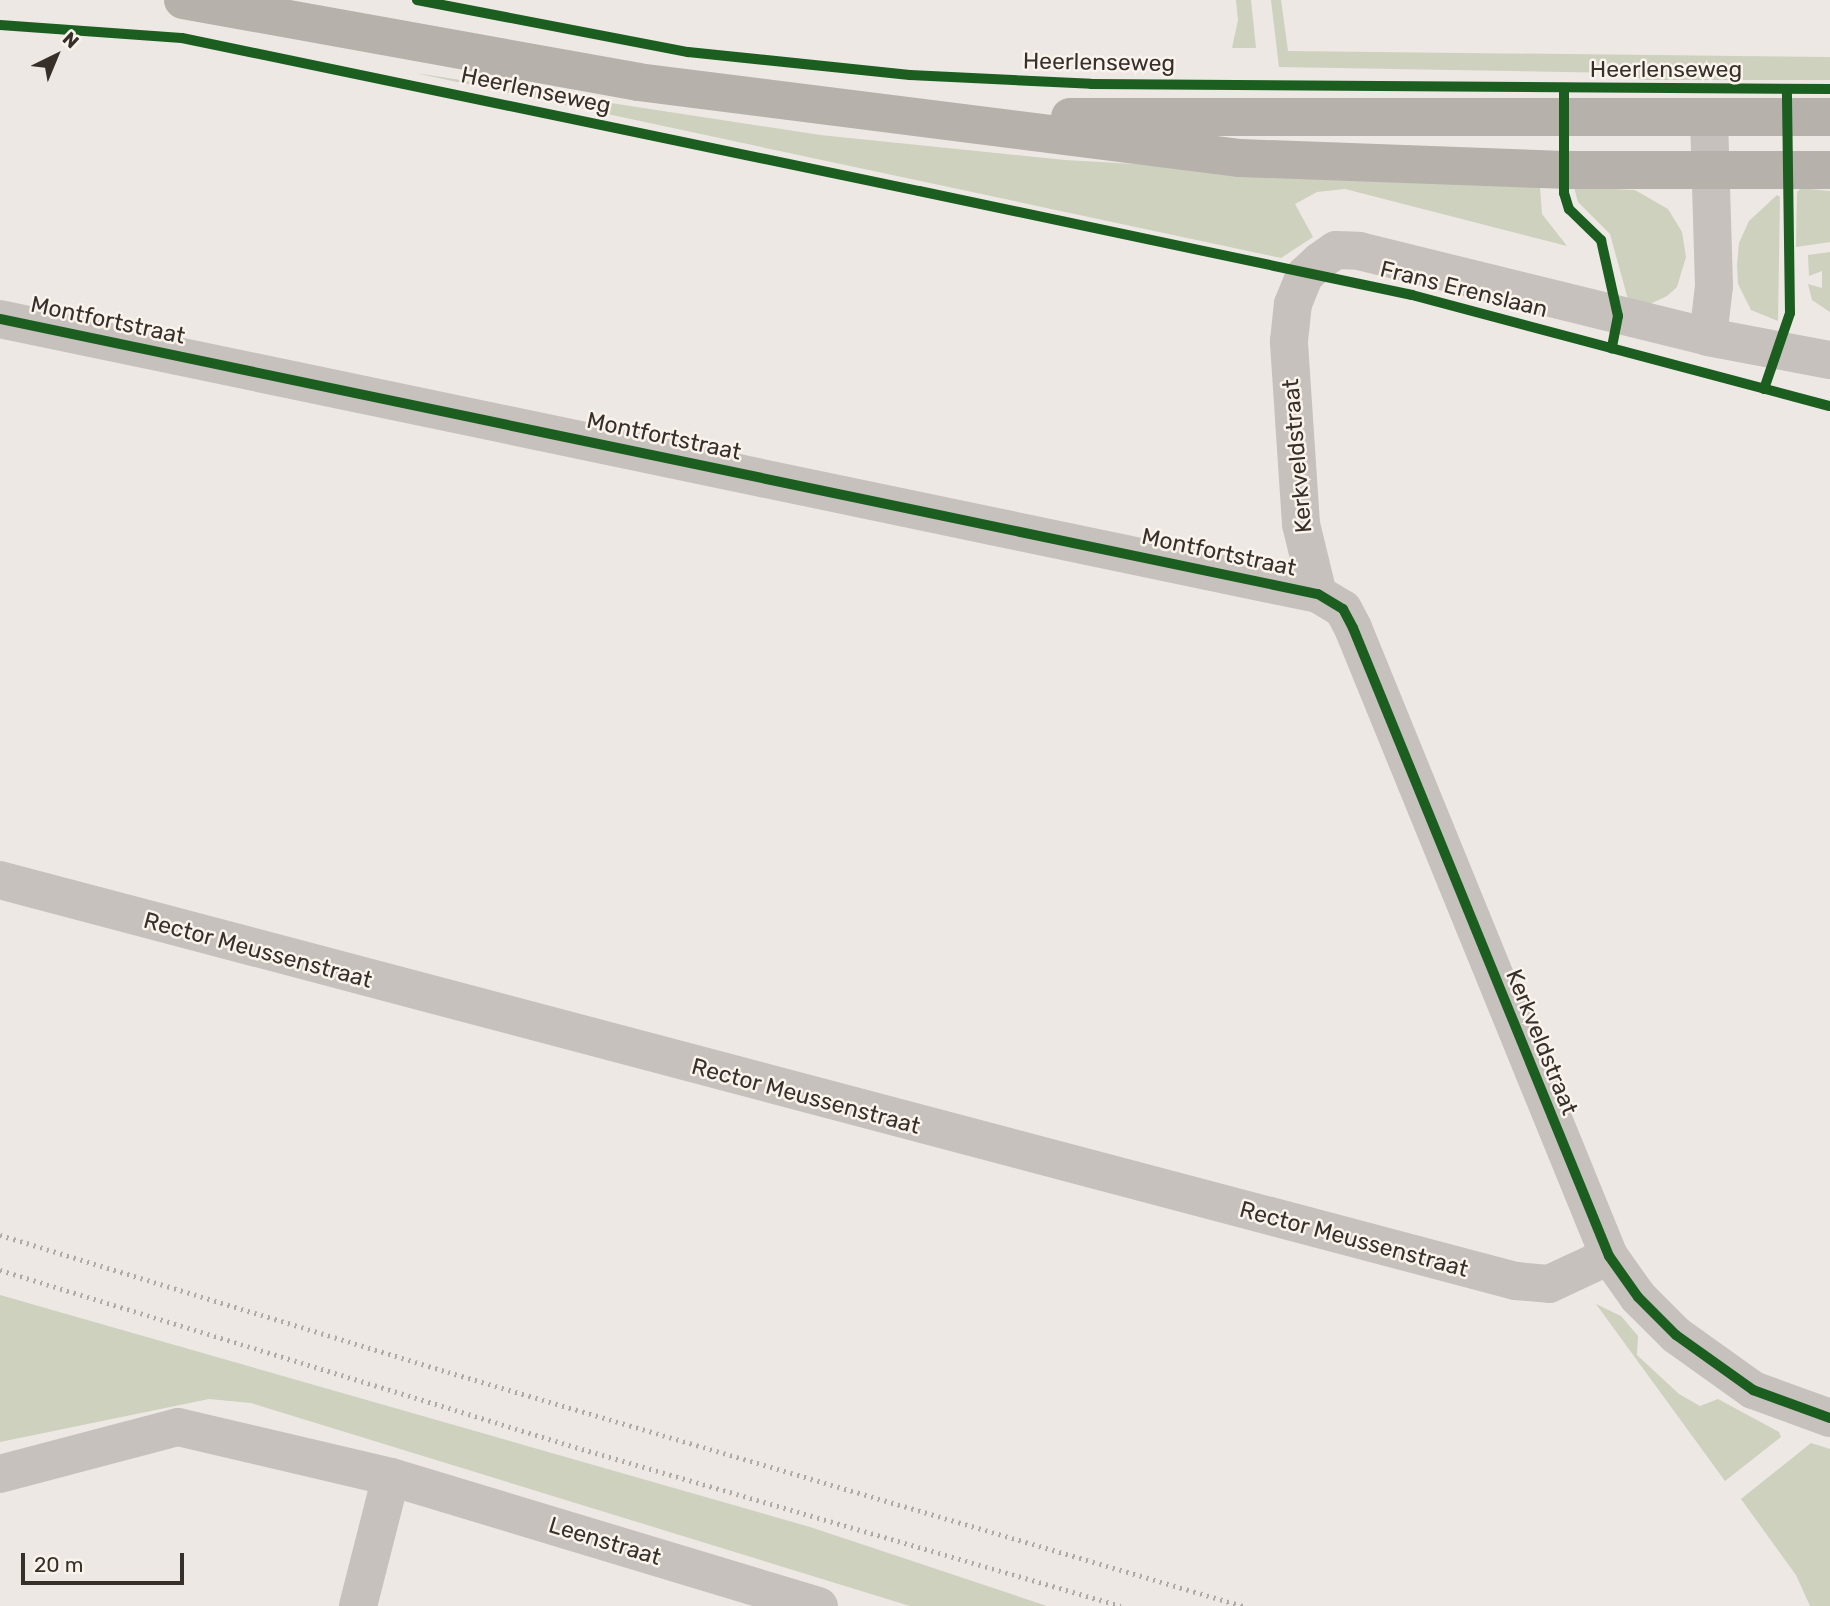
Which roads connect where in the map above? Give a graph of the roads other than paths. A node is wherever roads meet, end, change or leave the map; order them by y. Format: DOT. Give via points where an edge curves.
graph roads {
  1 [pos="183,0"];
  2 [pos="1830,117"];
  3 [pos="1709,118"];
  4 [pos="938,119"];
  5 [pos="1830,170"];
  6 [pos="1709,171"];
  7 [pos="1305,275"];
  8 [pos="0,319"];
  9 [pos="1708,337"];
  10 [pos="1830,360"];
  11 [pos="1318,594"];
  12 [pos="0,880"];
  13 [pos="1609,1256"];
  14 [pos="1830,1419"];
  15 [pos="0,1474"];
  16 [pos="391,1477"];
  17 [pos="358,1606"];
  18 [pos="819,1606"];
  1 -- 4 [label="main road, Heerlenseweg" via="638,82"];
  2 -- 3 [label="main road, Heerlenseweg"];
  3 -- 4 [label="main road, Heerlenseweg" via="1238,113"];
  3 -- 6 [label="street"];
  4 -- 6 [label="main road, Heerlenseweg" via="1240,158"];
  5 -- 6 [label="main road, Heerlenseweg"];
  6 -- 9 [label="street" via="1714,286"];
  7 -- 9 [label="street, Frans Erenslaan" via="1336,250 1359,251"];
  7 -- 11 [label="street, Kerkveldstraat" via="1293,304 1289,373 1301,524"];
  8 -- 11 [label="street, Montfortstraat"];
  9 -- 10 [label="street, Frans Erenslaan"];
  11 -- 13 [label="street, Kerkveldstraat" via="1343,609 1353,628"];
  12 -- 13 [label="street, Rector Meussenstraat" via="1516,1281 1549,1284"];
  13 -- 14 [label="street, Kerkveldstraat" via="1638,1297 1676,1335 1753,1390"];
  15 -- 16 [label="street, Leenstraat" via="178,1427"];
  16 -- 17 [label="street"];
  16 -- 18 [label="street, Leenstraat"];
}
